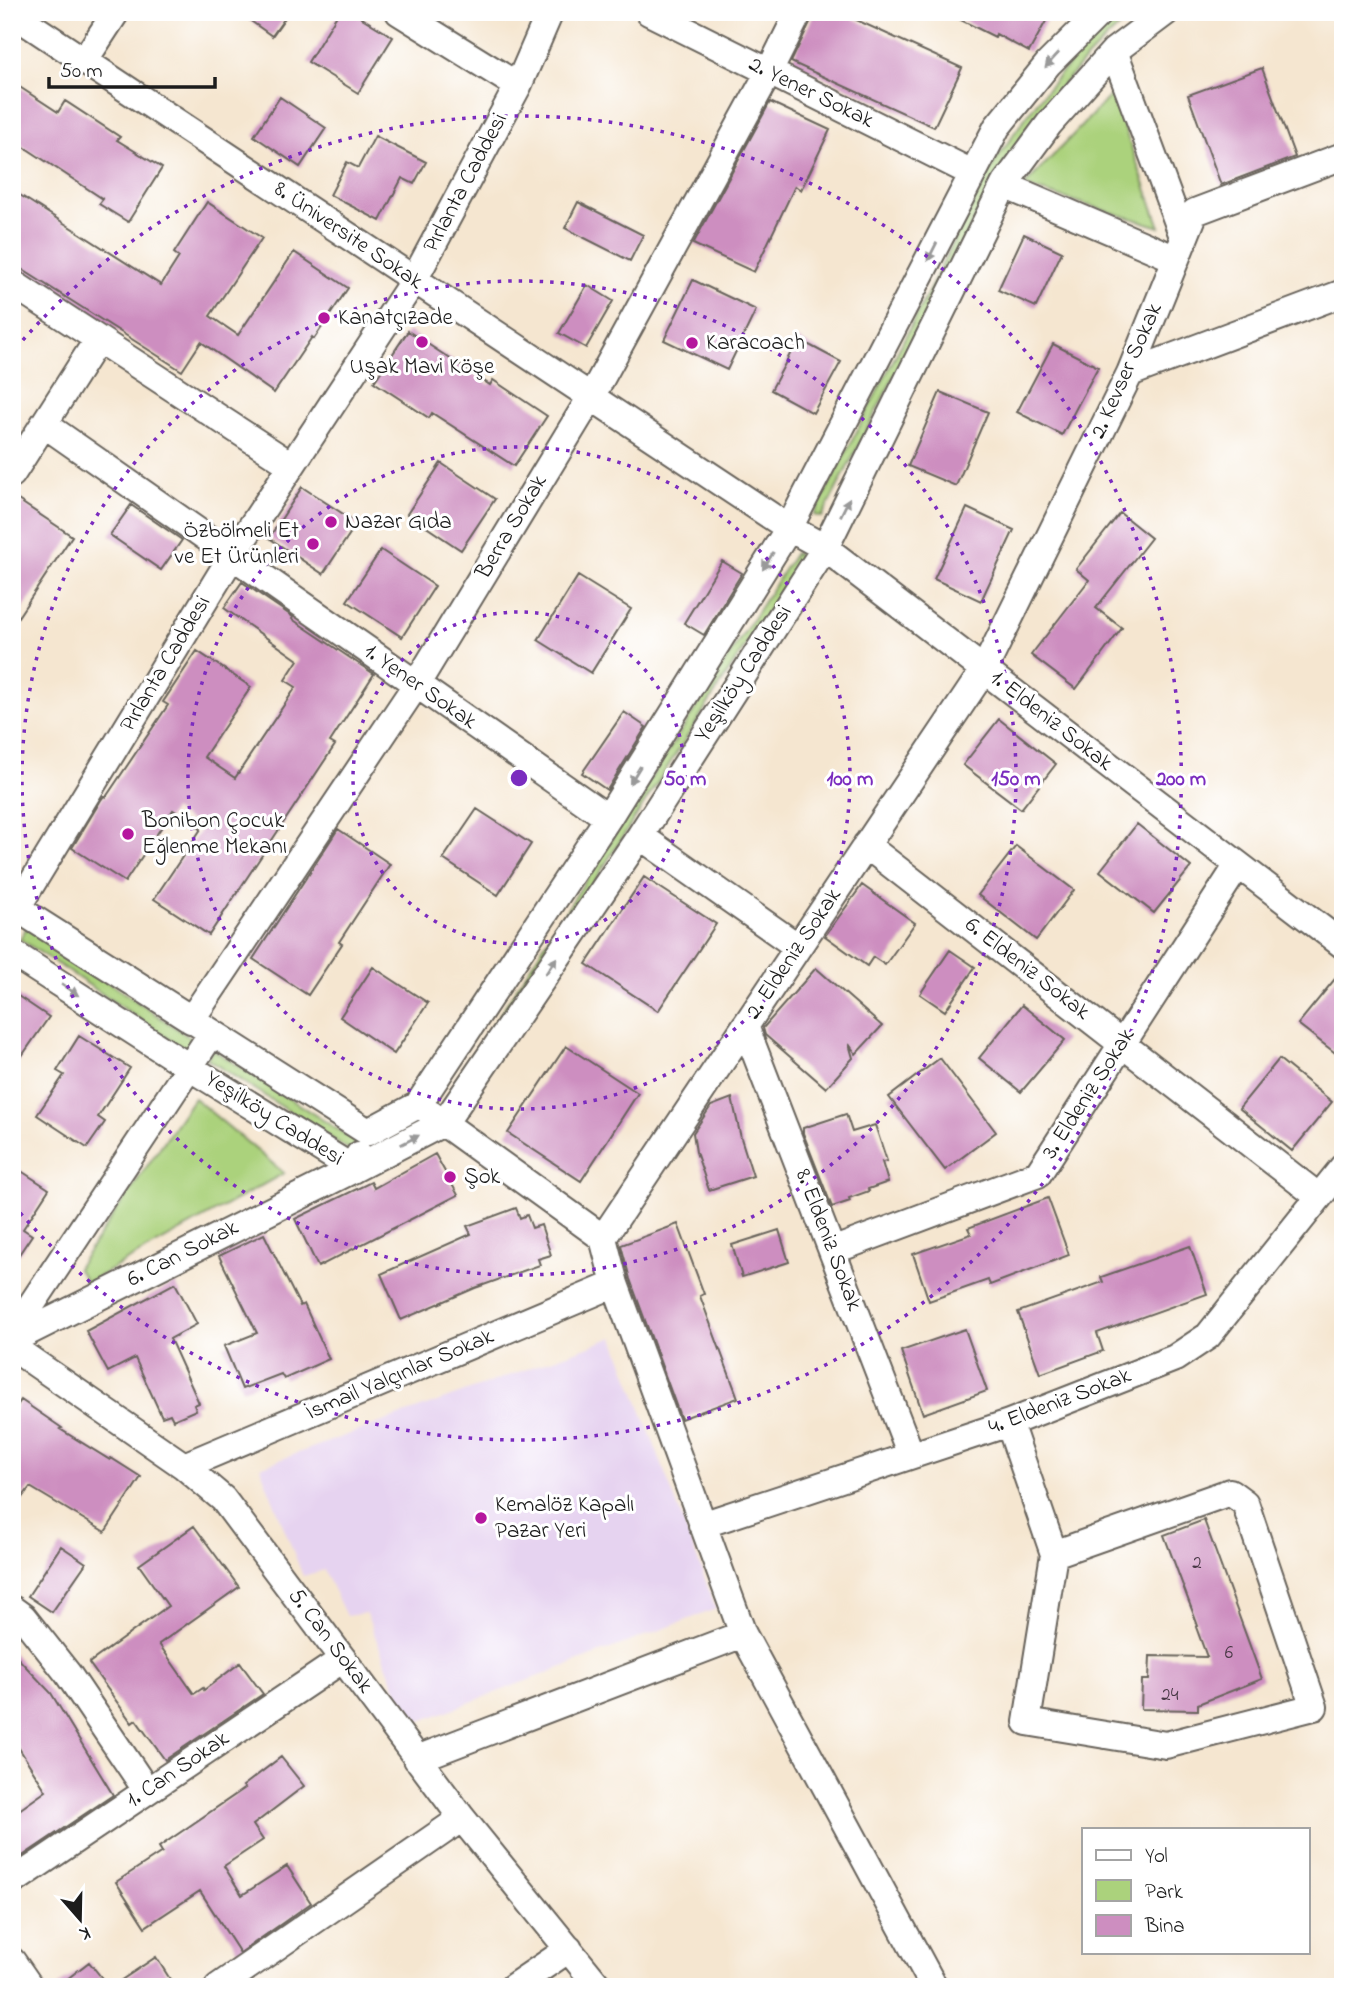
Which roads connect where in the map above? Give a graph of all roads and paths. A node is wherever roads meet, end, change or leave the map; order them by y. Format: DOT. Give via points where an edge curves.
graph roads {
  1 [pos="116,12"];
  2 [pos="400,12"];
  3 [pos="550,12"];
  4 [pos="649,12"];
  5 [pos="799,12"];
  6 [pos="1100,12"];
  7 [pos="1166,12"];
  8 [pos="12,13"];
  9 [pos="1114,51"];
  10 [pos="84,61"];
  11 [pos="769,72"];
  12 [pos="518,86"];
  13 [pos="1343,156"];
  14 [pos="972,173"];
  15 [pos="1004,185"];
  16 [pos="1180,249"];
  17 [pos="414,280"];
  18 [pos="12,283"];
  19 [pos="1343,293"];
  20 [pos="97,339"];
  21 [pos="1130,373"];
  22 [pos="591,397"];
  23 [pos="44,424"];
  24 [pos="291,466"];
  25 [pos="12,474"];
  26 [pos="789,528"];
  27 [pos="825,548"];
  28 [pos="232,556"];
  29 [pos="984,670"];
  30 [pos="416,685"];
  31 [pos="608,818"];
  32 [pos="640,836"];
  33 [pos="866,845"];
  34 [pos="1238,865"];
  35 [pos="14,910"];
  36 [pos="1343,945"];
  37 [pos="798,947"];
  38 [pos="12,953"];
  39 [pos="202,1026"];
  40 [pos="745,1026"];
  41 [pos="1122,1043"];
  42 [pos="189,1067"];
  43 [pos="418,1105"];
  44 [pos="445,1122"];
  45 [pos="368,1132"];
  46 [pos="1343,1167"];
  47 [pos="354,1169"];
  48 [pos="1319,1196"];
  49 [pos="603,1238"];
  50 [pos="832,1251"];
  51 [pos="615,1284"];
  52 [pos="12,1334"];
  53 [pos="12,1340"];
  54 [pos="12,1347"];
  55 [pos="1009,1423"];
  56 [pos="911,1455"];
  57 [pos="184,1466"];
  58 [pos="702,1525"];
  59 [pos="1054,1554"];
  60 [pos="12,1609"];
  61 [pos="743,1634"];
  62 [pos="343,1659"];
  63 [pos="417,1759"];
  64 [pos="147,1791"];
  65 [pos="462,1818"];
  66 [pos="12,1882"];
  67 [pos="569,1949"];
  68 [pos="12,1961"];
  69 [pos="30,1987"];
  70 [pos="218,1987"];
  71 [pos="513,1987"];
  72 [pos="599,1987"];
  73 [pos="934,1987"];
  1 -- 10 [label="street"];
  2 -- 12 [label="street"];
  3 -- 12 [label="street, Pırlanta Caddesi"];
  4 -- 11 [label="street, 2. Yener Sokak"];
  5 -- 11 [label="street, Berra Sokak"];
  6 -- 14 [label="street, Yeşilköy Caddesi, one-way" via="1048,64 997,127"];
  7 -- 9 [label="street, Yeşilköy Caddesi"];
  8 -- 10 [label="street, 8. Üniversite Sokak"];
  9 -- 15 [label="street, Yeşilköy Caddesi" via="1049,124"];
  9 -- 16 [label="street"];
  10 -- 17 [label="street, 8. Üniversite Sokak"];
  11 -- 14 [label="street, 2. Yener Sokak"];
  11 -- 22 [label="street, Berra Sokak"];
  12 -- 17 [label="street, Pırlanta Caddesi"];
  13 -- 16 [label="street, 2. Kevser Sokak" via="1195,212"];
  14 -- 26 [label="street, Yeşilköy Caddesi, one-way"];
  15 -- 16 [label="street"];
  27 -- 15 [label="street, Yeşilköy Caddesi, one-way"];
  16 -- 21 [label="street, 2. Kevser Sokak"];
  17 -- 22 [label="street, 8. Üniversite Sokak"];
  17 -- 24 [label="street, Pırlanta Caddesi"];
  18 -- 20 [label="street"];
  19 -- 21 [label="street"];
  20 -- 23 [label="street"];
  20 -- 24 [label="street"];
  21 -- 29 [label="street, 2. Kevser Sokak"];
  22 -- 26 [label="street, 8. Üniversite Sokak"];
  22 -- 30 [label="street, Berra Sokak"];
  23 -- 25 [label="street"];
  23 -- 28 [label="street, 1. Yener Sokak"];
  24 -- 28 [label="street, Pırlanta Caddesi"];
  26 -- 27 [label="street, 1. Eldeniz Sokak"];
  26 -- 31 [label="street, Yeşilköy Caddesi, one-way"];
  27 -- 29 [label="street, 1. Eldeniz Sokak"];
  27 -- 32 [label="street, Yeşilköy Caddesi"];
  28 -- 30 [label="street, 1. Yener Sokak"];
  28 -- 35 [label="street, Pırlanta Caddesi"];
  29 -- 33 [label="street, 2. Eldeniz Sokak"];
  29 -- 34 [label="street, 1. Eldeniz Sokak"];
  30 -- 31 [label="street, 1. Yener Sokak"];
  30 -- 39 [label="street, Berra Sokak"];
  31 -- 43 [label="street, Yeşilköy Caddesi"];
  32 -- 37 [label="street"];
  44 -- 32 [label="street, Yeşilköy Caddesi, one-way"];
  33 -- 37 [label="street, 2. Eldeniz Sokak"];
  33 -- 41 [label="street, 6. Eldeniz Sokak"];
  34 -- 36 [label="street, 1. Eldeniz Sokak"];
  34 -- 41 [label="street, 3. Eldeniz Sokak"];
  35 -- 39 [label="street, Yeşilköy Caddesi"];
  37 -- 40 [label="street, 2. Eldeniz Sokak"];
  38 -- 42 [label="street, Yeşilköy Caddesi, one-way"];
  39 -- 42 [label="street, Berra Sokak"];
  39 -- 45 [label="street, Yeşilköy Caddesi"];
  40 -- 49 [label="street, 2. Eldeniz Sokak"];
  40 -- 50 [label="street, 8. Eldeniz Sokak"];
  41 -- 48 [label="street, 6. Eldeniz Sokak"];
  41 -- 50 [label="street, 3. Eldeniz Sokak" via="1038,1174"];
  42 -- 47 [label="street, Yeşilköy Caddesi"];
  42 -- 52 [label="street, Berra Sokak"];
  43 -- 44 [label="street"];
  43 -- 45 [label="street, Yeşilköy Caddesi"];
  47 -- 44 [label="street, Yeşilköy Caddesi, one-way"];
  44 -- 49 [label="street"];
  45 -- 47 [label="street"];
  46 -- 48 [label="street, 4. Eldeniz Sokak"];
  47 -- 53 [label="street, 6. Can Sokak"];
  48 -- 55 [label="street, 4. Eldeniz Sokak" via="1208,1336 1175,1358"];
  49 -- 51 [label="street"];
  50 -- 56 [label="street, 8. Eldeniz Sokak"];
  51 -- 57 [label="street, İsmail Yalçınlar Sokak"];
  51 -- 58 [label="street"];
  54 -- 57 [label="street, 5. Can Sokak"];
  55 -- 56 [label="street, 4. Eldeniz Sokak"];
  55 -- 59 [label="street"];
  56 -- 58 [label="street, 4. Eldeniz Sokak"];
  57 -- 62 [label="street, 5. Can Sokak" via="223,1499"];
  58 -- 61 [label="street"];
  59 -- 59 [label="street" via="1027,1722 1166,1745 1314,1707 1245,1503 1230,1492"];
  60 -- 64 [label="street" via="68,1674"];
  61 -- 63 [label="street"];
  61 -- 73 [label="street"];
  62 -- 63 [label="street, 5. Can Sokak"];
  62 -- 64 [label="street, 1. Can Sokak"];
  63 -- 65 [label="street, 5. Can Sokak"];
  64 -- 66 [label="street, 1. Can Sokak"];
  65 -- 67 [label="street, 5. Can Sokak"];
  65 -- 70 [label="street"];
  67 -- 71 [label="street"];
  67 -- 72 [label="street, 5. Can Sokak"];
  68 -- 69 [label="street"];
}
